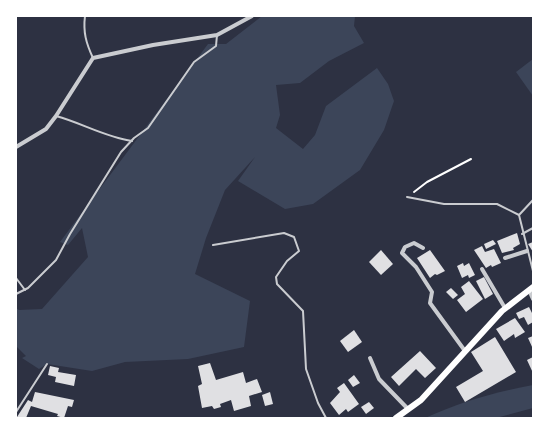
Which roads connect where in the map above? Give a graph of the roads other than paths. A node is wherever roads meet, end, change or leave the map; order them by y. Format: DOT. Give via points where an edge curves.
graph roads {
  1 [pos="85,16"];
  2 [pos="252,16"];
  3 [pos="217,35"];
  4 [pos="93,58"];
  5 [pos="56,116"];
  6 [pos="132,141"];
  7 [pos="16,147"];
  8 [pos="407,197"];
  9 [pos="533,200"];
  10 [pos="518,215"];
  11 [pos="533,228"];
  12 [pos="522,234"];
  13 [pos="213,245"];
  14 [pos="423,248"];
  15 [pos="527,251"];
  16 [pos="505,258"];
  17 [pos="482,269"];
  18 [pos="533,271"];
  19 [pos="16,278"];
  20 [pos="531,289"];
  21 [pos="24,290"];
  22 [pos="16,294"];
  23 [pos="533,299"];
  24 [pos="505,308"];
  25 [pos="465,351"];
  26 [pos="370,358"];
  27 [pos="47,364"];
  28 [pos="408,409"];
  29 [pos="16,412"];
  30 [pos="326,418"];
  31 [pos="396,418"];
  1 -- 4 [label="lane" via="85,41"];
  2 -- 3 [label="street"];
  3 -- 4 [label="street"];
  3 -- 6 [label="lane" via="216,46 194,62 148,128"];
  4 -- 5 [label="street"];
  5 -- 6 [label="lane" via="109,136"];
  5 -- 7 [label="street" via="46,129"];
  6 -- 21 [label="lane" via="121,152 101,182 56,260"];
  8 -- 10 [label="lane" via="444,204 497,204"];
  9 -- 10 [label="lane"];
  10 -- 12 [label="lane"];
  11 -- 12 [label="lane"];
  12 -- 15 [label="lane"];
  13 -- 30 [label="lane" via="284,233 294,237 299,251 287,261 276,277 277,284 303,311 306,369"];
  14 -- 25 [label="street" via="414,243 405,247 402,253 416,267 432,292 430,302"];
  15 -- 16 [label="street"];
  15 -- 18 [label="lane"];
  17 -- 24 [label="street"];
  19 -- 21 [label="lane"];
  20 -- 23 [label="street"];
  20 -- 24 [label="main road"];
  21 -- 22 [label="lane"];
  24 -- 25 [label="main road"];
  25 -- 28 [label="main road" via="421,400"];
  26 -- 28 [label="street" via="379,379"];
  27 -- 29 [label="lane"];
  28 -- 31 [label="main road"];
}
